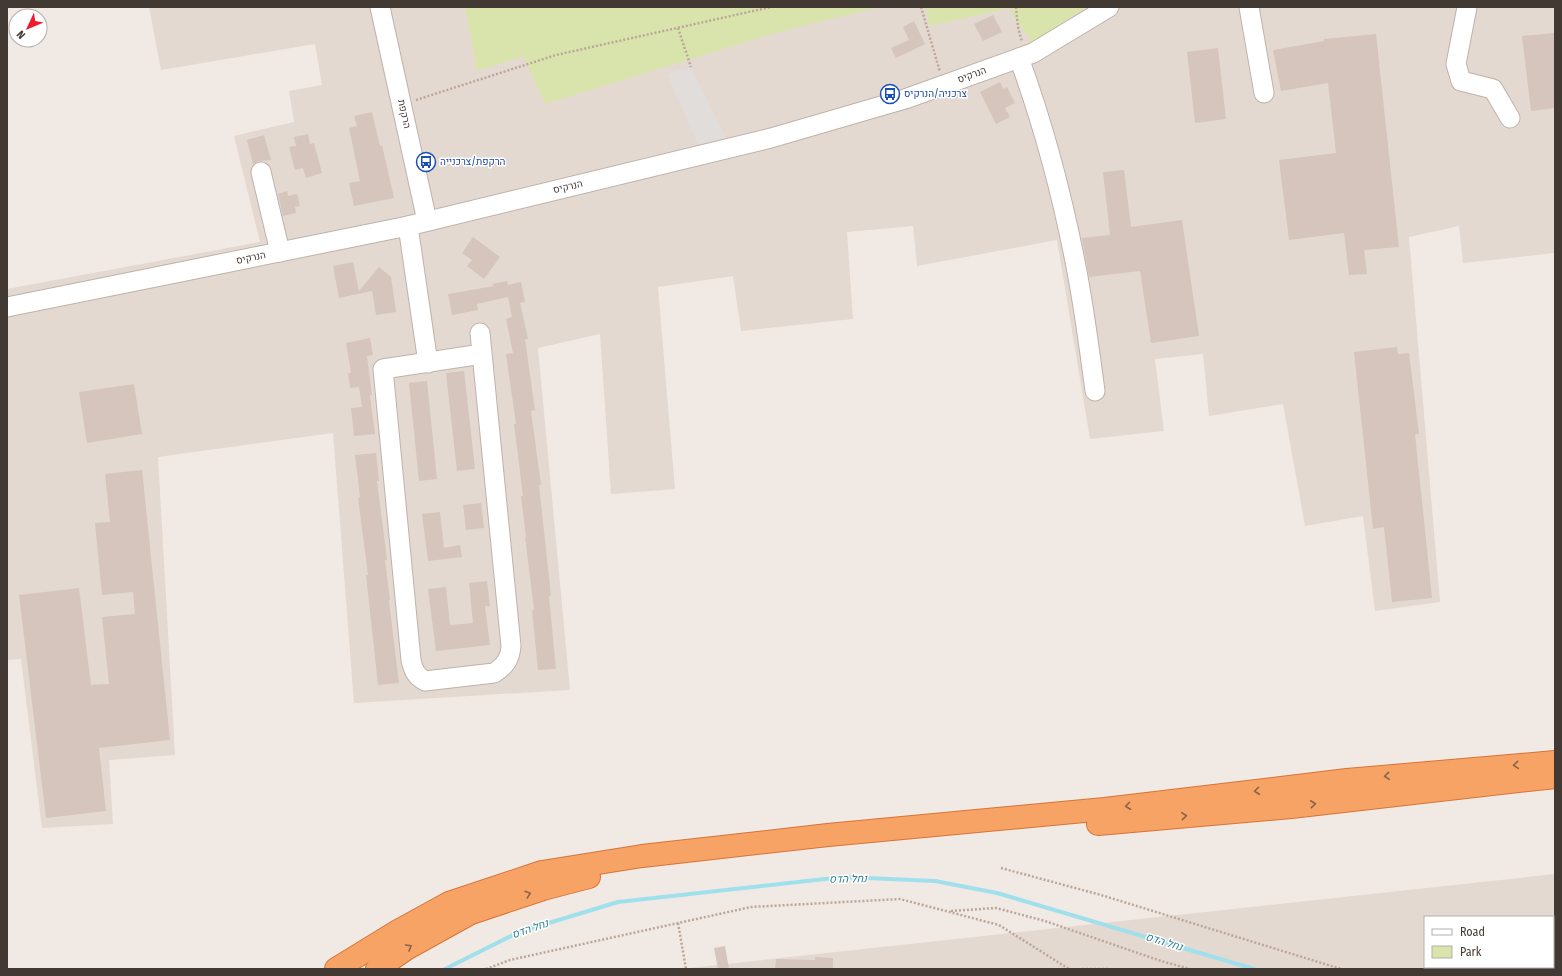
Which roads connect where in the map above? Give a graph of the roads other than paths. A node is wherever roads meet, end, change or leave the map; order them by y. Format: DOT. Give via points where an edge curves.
graph roads {
  1 [pos="380,7"];
  2 [pos="1109,7"];
  3 [pos="1249,7"];
  4 [pos="1467,7"];
  5 [pos="1022,57"];
  6 [pos="1264,93"];
  7 [pos="1510,118"];
  8 [pos="261,172"];
  9 [pos="427,221"];
  10 [pos="408,226"];
  11 [pos="280,252"];
  12 [pos="7,306"];
  13 [pos="480,333"];
  14 [pos="482,354"];
  15 [pos="428,363"];
  16 [pos="1096,391"];
  17 [pos="1555,762"];
  18 [pos="1555,777"];
  19 [pos="336,969"];
  20 [pos="377,969"];
  1 -- 9 [label="street, הרקפת"];
  2 -- 5 [label="street, הנרקיס" via="1033,53"];
  3 -- 6 [label="street"];
  4 -- 7 [label="street" via="1456,64 1461,81 1493,89"];
  5 -- 9 [label="street, הנרקיס" via="905,99 771,138"];
  5 -- 16 [label="street" via="1064,209 1078,277"];
  8 -- 11 [label="street"];
  9 -- 10 [label="street, הנרקיס"];
  10 -- 11 [label="street, הנרקיס"];
  10 -- 15 [label="street"];
  11 -- 12 [label="street, הנרקיס"];
  13 -- 14 [label="street"];
  14 -- 15 [label="street"];
  14 -- 15 [label="street" via="510,656 501,669 494,673 425,681 412,669 383,369"];
  17 -- 19 [label="highway, one-way" via="1348,780 1105,809 828,835 642,856 542,872 449,903"];
  20 -- 18 [label="highway, one-way" via="406,949 471,913 543,889 594,876 698,860 1291,807"];
}
